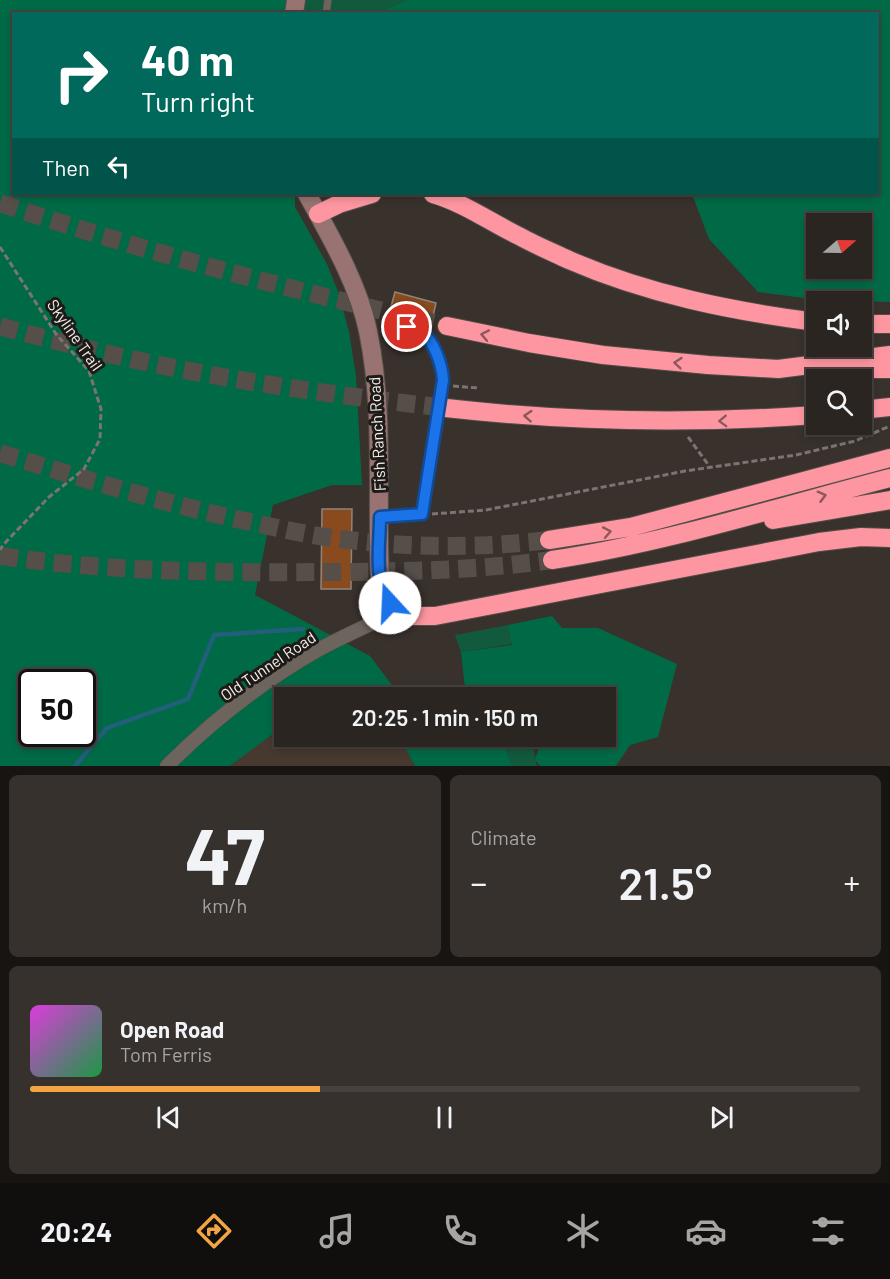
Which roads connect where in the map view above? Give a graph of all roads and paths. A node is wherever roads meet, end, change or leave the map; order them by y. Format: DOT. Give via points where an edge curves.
graph roads {
  1 [pos="308,195"];
  2 [pos="369,195"];
  3 [pos="437,195"];
  4 [pos="318,214"];
  5 [pos="0,247"];
  6 [pos="806,321"];
  7 [pos="395,324"];
  8 [pos="872,324"];
  9 [pos="890,324"];
  10 [pos="447,327"];
  11 [pos="890,355"];
  12 [pos="778,369"];
  13 [pos="890,369"];
  14 [pos="442,386"];
  15 [pos="479,388"];
  16 [pos="890,406"];
  17 [pos="447,408"];
  18 [pos="872,408"];
  19 [pos="806,416"];
  20 [pos="677,422"];
  21 [pos="890,426"];
  22 [pos="890,458"];
  23 [pos="710,468"];
  24 [pos="890,478"];
  25 [pos="890,500"];
  26 [pos="422,514"];
  27 [pos="380,517"];
  28 [pos="890,538"];
  29 [pos="549,540"];
  30 [pos="644,543"];
  31 [pos="0,550"];
  32 [pos="552,560"];
  33 [pos="399,610"];
  34 [pos="167,766"];
  1 -- 4 [label="main road, Fish Ranch Road"];
  2 -- 4 [label="highway"];
  3 -- 6 [label="highway" via="609,276 703,303"];
  4 -- 27 [label="main road, Fish Ranch Road" via="357,295 368,330 375,375"];
  5 -- 31 [label="path, Skyline Trail" via="56,334 89,371 101,409 100,439 84,469 49,497"];
  7 -- 14 [label="lane" via="419,330 427,338 443,373"];
  8 -- 9 [label="highway"];
  12 -- 10 [label="highway, one-way" via="603,355"];
  11 -- 12 [label="highway"];
  12 -- 13 [label="highway"];
  14 -- 15 [label="path"];
  14 -- 26 [label="lane"];
  16 -- 18 [label="highway"];
  20 -- 17 [label="highway, one-way" via="562,419"];
  19 -- 20 [label="highway, one-way"];
  20 -- 23 [label="path"];
  21 -- 23 [label="path" via="855,441"];
  29 -- 22 [label="highway, one-way" via="650,523"];
  23 -- 26 [label="path" via="486,510"];
  30 -- 24 [label="highway, one-way"];
  25 -- 30 [label="highway"];
  26 -- 27 [label="lane"];
  27 -- 33 [label="main road, Fish Ranch Road" via="381,585 387,599"];
  28 -- 33 [label="highway" via="819,542 435,616 414,616"];
  30 -- 32 [label="highway"];
  33 -- 34 [label="street, Old Tunnel Road" via="317,651 269,682 229,711"];
}
